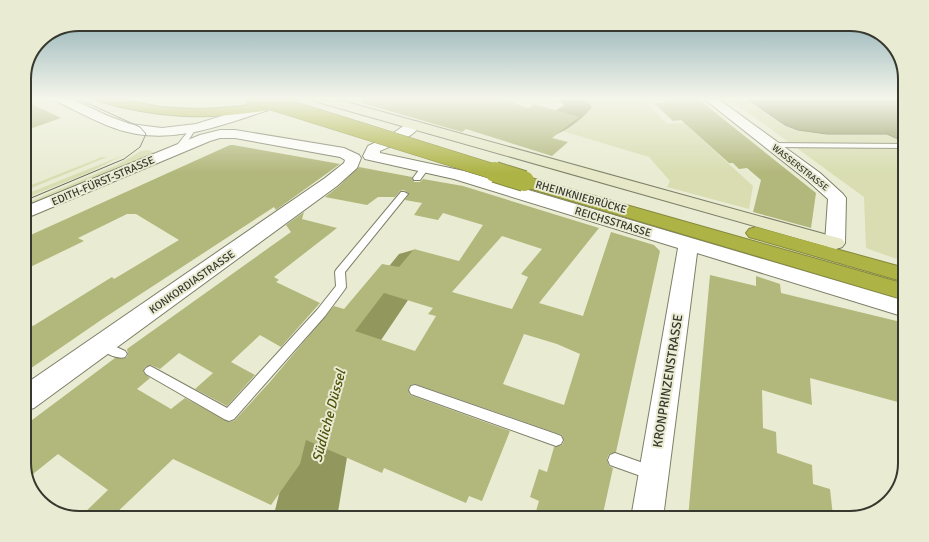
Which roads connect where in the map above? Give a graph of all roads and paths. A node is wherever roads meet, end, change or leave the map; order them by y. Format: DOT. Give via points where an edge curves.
graph roads {
  1 [pos="116,123"];
  2 [pos="209,123"];
  3 [pos="339,123"];
  4 [pos="367,123"];
  5 [pos="408,123"];
  6 [pos="742,123"];
  7 [pos="414,125"];
  8 [pos="192,130"];
  9 [pos="771,145"];
  10 [pos="898,146"];
  11 [pos="182,148"];
  12 [pos="529,175"];
  13 [pos="404,194"];
  14 [pos="31,211"];
  15 [pos="835,242"];
  16 [pos="688,245"];
  17 [pos="898,264"];
  18 [pos="898,273"];
  19 [pos="898,290"];
  20 [pos="898,307"];
  21 [pos="150,371"];
  22 [pos="415,390"];
  23 [pos="31,396"];
  24 [pos="556,440"];
  25 [pos="615,460"];
  26 [pos="654,474"];
  27 [pos="648,511"];
  1 -- 8 [label="street" via="126,128 156,133"];
  2 -- 8 [label="street"];
  3 -- 12 [label="highway, RHEINKNIEBRÜCKE, bridge"];
  4 -- 12 [label="highway, RHEINKNIEBRÜCKE"];
  5 -- 7 [label="main road"];
  6 -- 9 [label="street, WASSERSTRASSE"];
  7 -- 15 [label="main road"];
  7 -- 16 [label="street, REICHSSTRASSE" via="373,149 371,156 421,173 458,175"];
  8 -- 11 [label="lane"];
  9 -- 10 [label="lane"];
  9 -- 15 [label="street, WASSERSTRASSE" via="837,198"];
  11 -- 14 [label="street, EDITH-FÜRST-STRASSE"];
  11 -- 23 [label="street, KONKORDIASTRASSE" via="212,136 235,134 344,154 353,158 351,165 331,182 112,349"];
  12 -- 18 [label="highway, RHEINKNIEBRÜCKE"];
  12 -- 19 [label="highway, RHEINKNIEBRÜCKE"];
  13 -- 21 [label="lane" via="340,272 341,287 321,313 229,415"];
  15 -- 17 [label="highway"];
  16 -- 20 [label="street, REICHSSTRASSE"];
  16 -- 26 [label="street, KRONPRINZENSTRASSE"];
  22 -- 24 [label="lane"];
  25 -- 26 [label="lane"];
  26 -- 27 [label="street, KRONPRINZENSTRASSE"];
}
